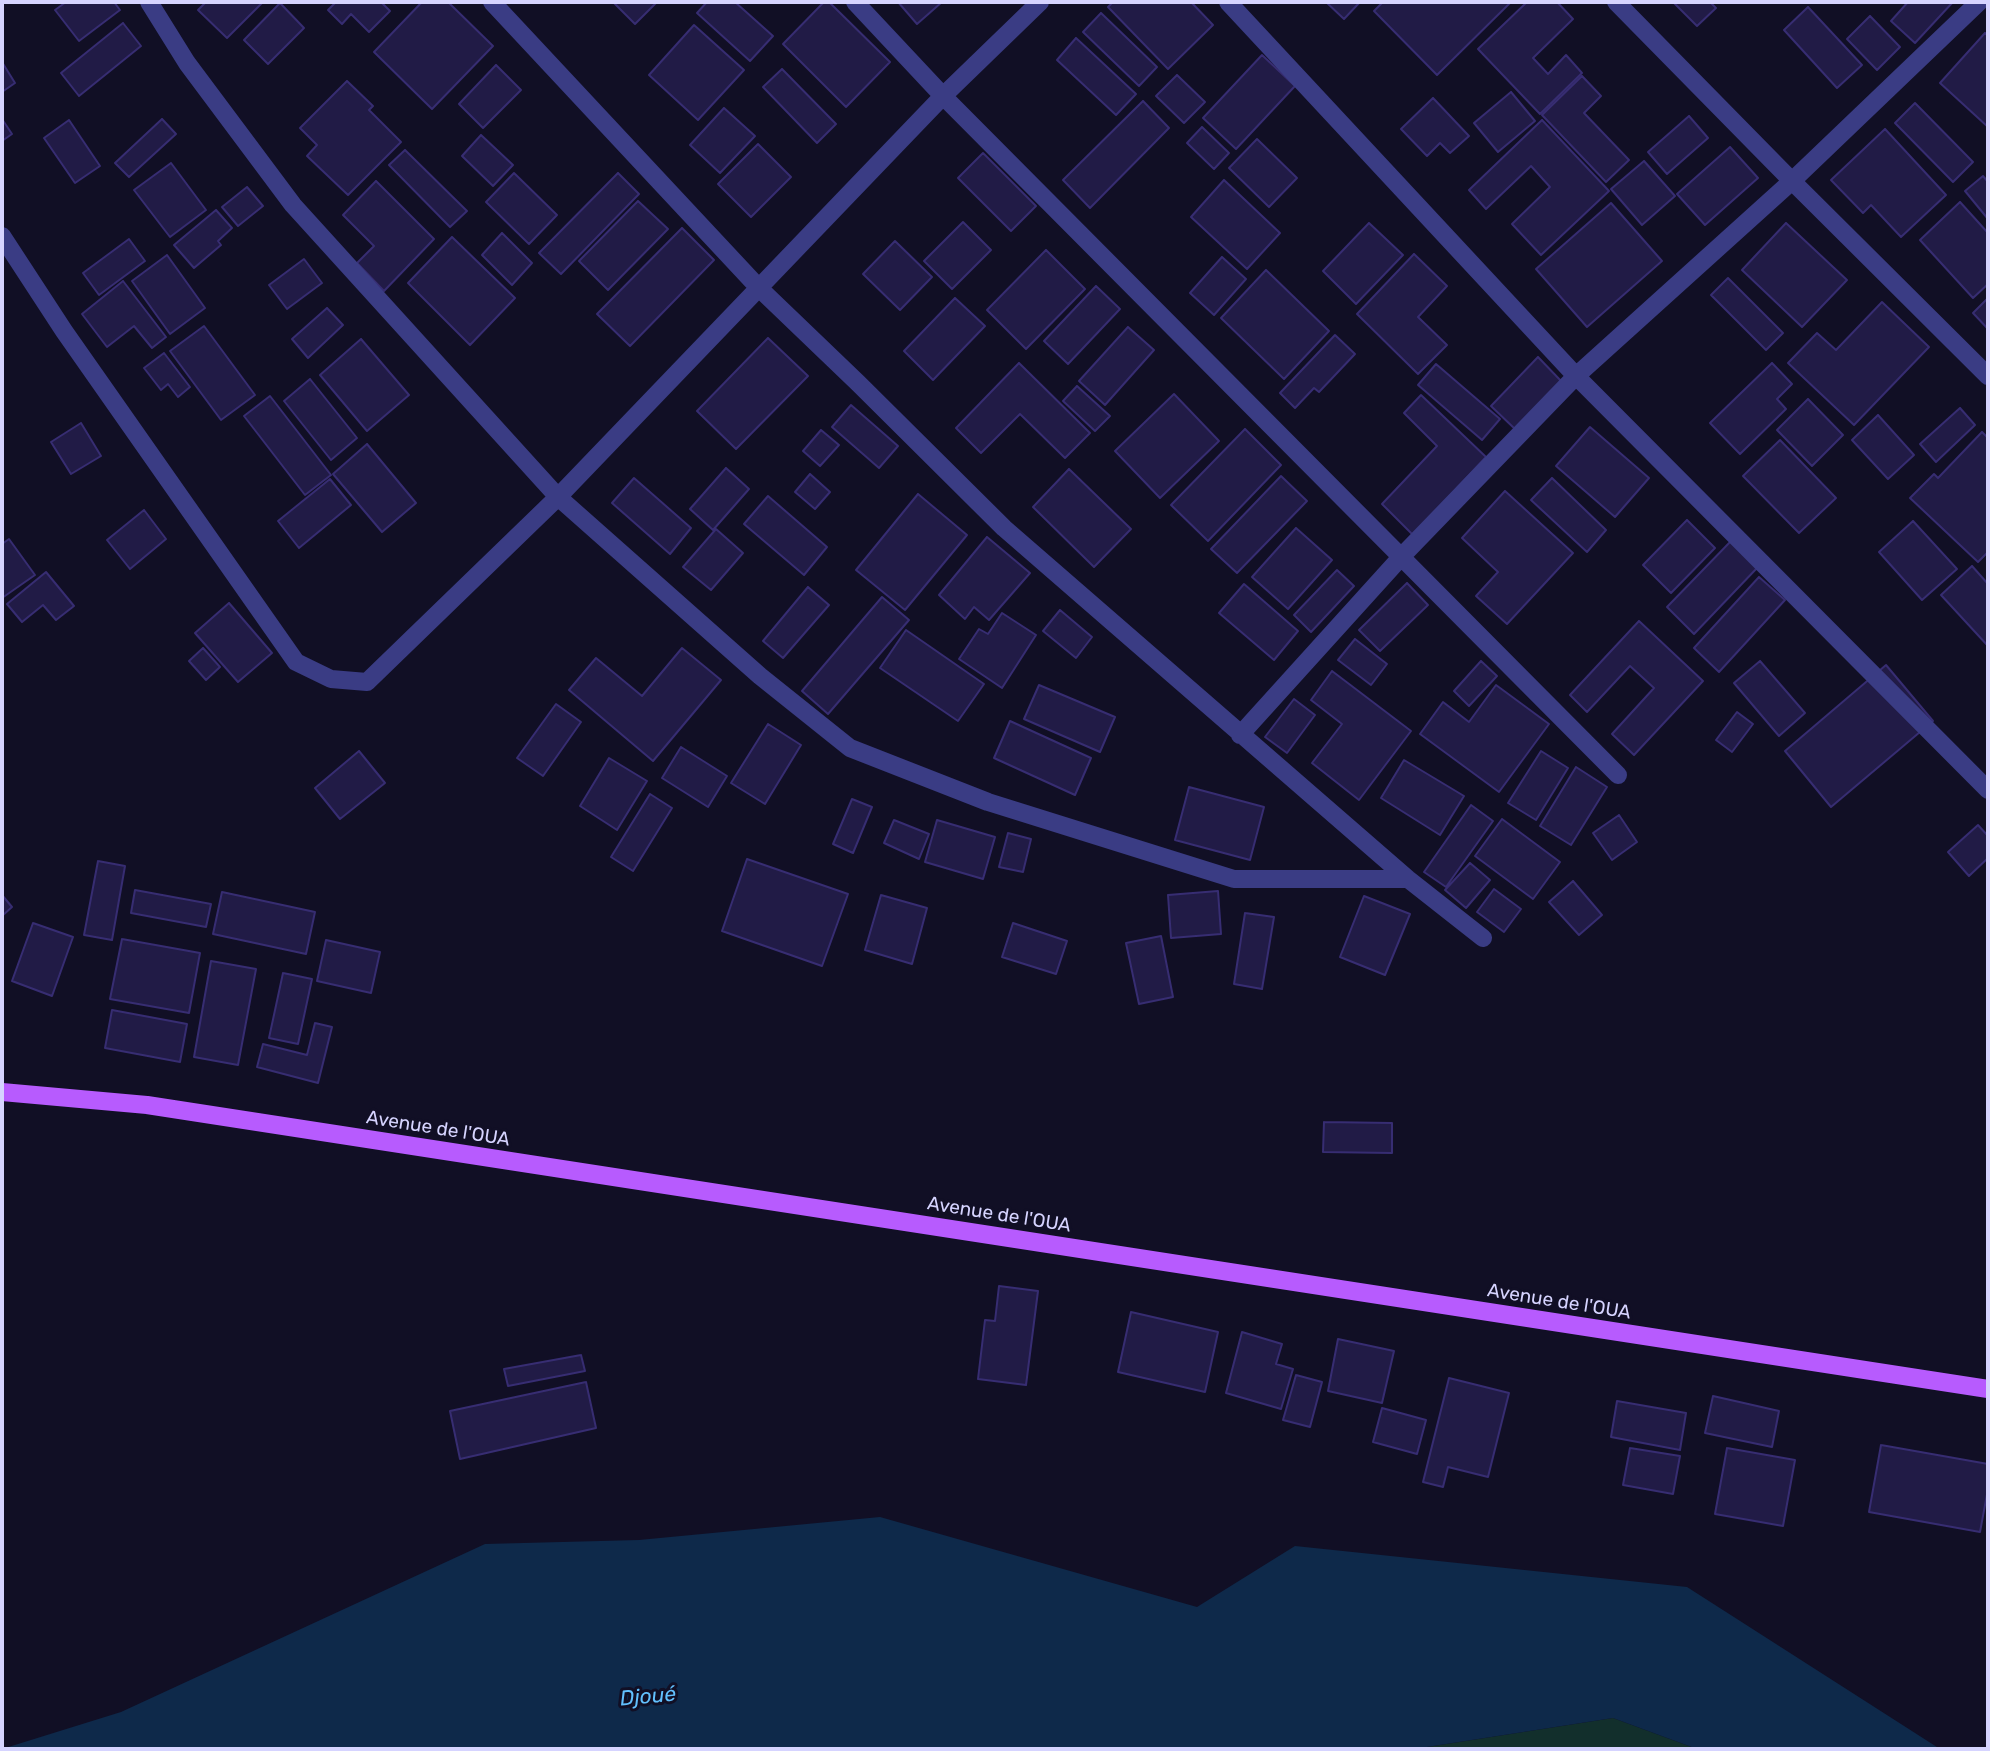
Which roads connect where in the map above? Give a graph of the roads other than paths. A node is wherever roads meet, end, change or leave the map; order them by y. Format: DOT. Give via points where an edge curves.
graph roads {
  1 [pos="149,2"];
  2 [pos="492,2"];
  3 [pos="855,2"];
  4 [pos="1040,2"];
  5 [pos="1228,2"];
  6 [pos="1616,2"];
  7 [pos="1979,2"];
  8 [pos="943,96"];
  9 [pos="1792,181"];
  10 [pos="2,236"];
  11 [pos="759,288"];
  12 [pos="1576,376"];
  13 [pos="1988,376"];
  14 [pos="558,497"];
  15 [pos="1402,556"];
  16 [pos="1240,735"];
  17 [pos="1618,775"];
  18 [pos="1988,790"];
  19 [pos="1408,879"];
  20 [pos="1483,938"];
  21 [pos="2,1092"];
  22 [pos="1988,1389"];
  1 -- 14 [label="street" via="187,63 293,205"];
  2 -- 11 [label="street"];
  3 -- 8 [label="street"];
  4 -- 8 [label="street"];
  5 -- 12 [label="street"];
  6 -- 9 [label="street"];
  7 -- 9 [label="street"];
  8 -- 11 [label="street"];
  8 -- 15 [label="street"];
  9 -- 12 [label="street"];
  9 -- 13 [label="street"];
  10 -- 14 [label="street" via="296,662 331,679 367,681"];
  11 -- 14 [label="street"];
  11 -- 16 [label="street" via="1004,528"];
  12 -- 15 [label="street"];
  12 -- 18 [label="street"];
  14 -- 19 [label="street" via="760,676 850,748 988,802 1234,879"];
  15 -- 16 [label="street"];
  15 -- 17 [label="street"];
  16 -- 19 [label="street"];
  19 -- 20 [label="street"];
  21 -- 22 [label="main road, Avenue de l'OUA" via="147,1105"];
}
